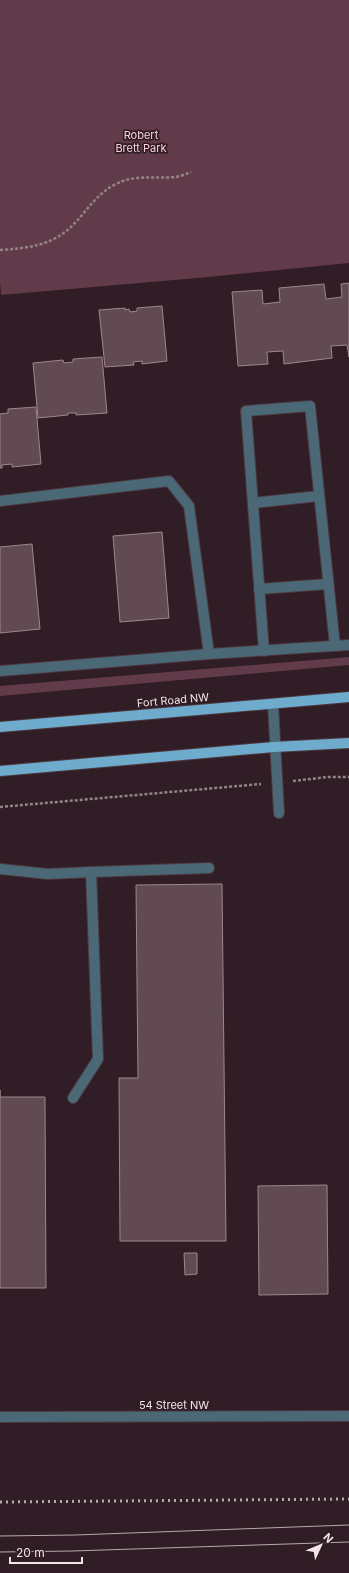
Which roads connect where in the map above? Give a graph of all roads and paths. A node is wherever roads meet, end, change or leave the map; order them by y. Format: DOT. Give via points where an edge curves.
graph roads {
  1 [pos="191,172"];
  2 [pos="0,250"];
  3 [pos="319,496"];
  4 [pos="0,501"];
  5 [pos="253,503"];
  6 [pos="328,584"];
  7 [pos="259,589"];
  8 [pos="335,646"];
  9 [pos="349,646"];
  10 [pos="264,651"];
  11 [pos="209,654"];
  12 [pos="0,671"];
  13 [pos="349,697"];
  14 [pos="273,704"];
  15 [pos="0,727"];
  16 [pos="349,743"];
  17 [pos="274,747"];
  18 [pos="0,772"];
  19 [pos="349,777"];
  20 [pos="304,780"];
  21 [pos="249,785"];
  22 [pos="0,807"];
  23 [pos="279,813"];
  24 [pos="208,868"];
  25 [pos="0,869"];
  26 [pos="91,872"];
  27 [pos="73,1098"];
  28 [pos="349,1416"];
  29 [pos="0,1417"];
  1 -- 2 [label="path" via="177,177 153,176 127,179 117,183 104,191 72,226 46,243 27,248"];
  3 -- 5 [label="street"];
  3 -- 5 [label="street" via="310,406 246,411"];
  3 -- 6 [label="street"];
  4 -- 11 [label="street" via="169,481 189,506"];
  5 -- 7 [label="street"];
  6 -- 7 [label="street"];
  6 -- 8 [label="street"];
  7 -- 10 [label="street"];
  8 -- 9 [label="street"];
  8 -- 10 [label="street"];
  10 -- 11 [label="street"];
  11 -- 12 [label="street"];
  13 -- 14 [label="main road, Fort Road NW"];
  14 -- 15 [label="main road, Fort Road NW"];
  14 -- 17 [label="street"];
  16 -- 17 [label="main road"];
  17 -- 18 [label="main road"];
  17 -- 23 [label="street"];
  19 -- 20 [label="path"];
  21 -- 22 [label="path"];
  24 -- 26 [label="street"];
  25 -- 26 [label="street" via="48,874"];
  26 -- 27 [label="street" via="98,1059"];
  28 -- 29 [label="street, 54 Street NW"];
}
